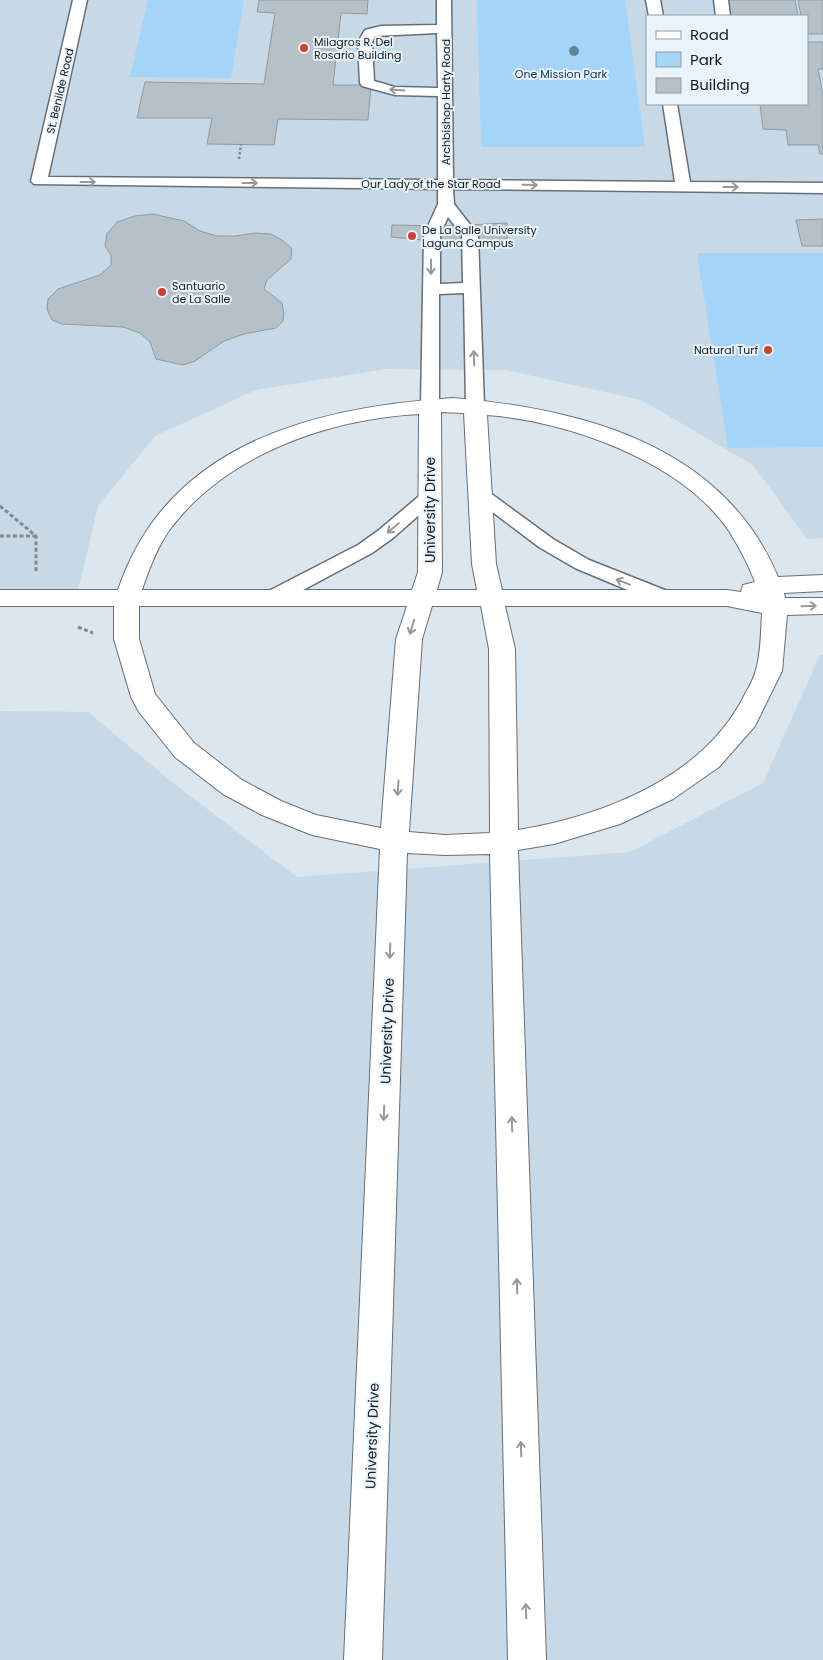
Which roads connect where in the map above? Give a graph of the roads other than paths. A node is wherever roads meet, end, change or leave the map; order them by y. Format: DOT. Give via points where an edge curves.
graph roads {
  1 [pos="80,0"];
  2 [pos="444,0"];
  3 [pos="653,0"];
  4 [pos="721,0"];
  5 [pos="656,15"];
  6 [pos="723,15"];
  7 [pos="445,29"];
  8 [pos="445,92"];
  9 [pos="670,105"];
  10 [pos="39,182"];
  11 [pos="446,184"];
  12 [pos="683,186"];
  13 [pos="823,188"];
  14 [pos="446,204"];
  15 [pos="472,288"];
  16 [pos="430,289"];
  17 [pos="430,406"];
  18 [pos="475,406"];
  19 [pos="480,494"];
  20 [pos="430,496"];
  21 [pos="823,584"];
  22 [pos="772,596"];
  23 [pos="0,598"];
  24 [pos="270,599"];
  25 [pos="421,599"];
  26 [pos="491,599"];
  27 [pos="668,599"];
  28 [pos="127,600"];
  29 [pos="823,606"];
  30 [pos="394,842"];
  31 [pos="504,843"];
  32 [pos="363,1660"];
  33 [pos="527,1660"];
  1 -- 10 [label="lane, St. Benilde Road"];
  2 -- 7 [label="lane, Archbishop Harty Road"];
  3 -- 5 [label="lane"];
  4 -- 6 [label="lane"];
  7 -- 8 [label="lane, Archbishop Harty Road"];
  8 -- 7 [label="lane, one-way" via="392,90 367,83 365,42 370,33 381,30"];
  8 -- 11 [label="lane, Archbishop Harty Road"];
  9 -- 12 [label="lane"];
  10 -- 11 [label="lane, Our Lady of the Star Road, one-way"];
  11 -- 12 [label="lane, Our Lady of the Star Road, one-way"];
  11 -- 14 [label="lane, Archbishop Harty Road"];
  12 -- 13 [label="lane, Our Lady of the Star Road, one-way"];
  14 -- 15 [label="lane" via="470,235"];
  14 -- 16 [label="lane, one-way" via="432,235"];
  15 -- 16 [label="lane"];
  18 -- 15 [label="lane, one-way"];
  16 -- 17 [label="lane"];
  17 -- 18 [label="street"];
  17 -- 20 [label="street, University Drive"];
  17 -- 28 [label="street" via="359,414 292,432 232,461 183,499 147,544"];
  18 -- 19 [label="street"];
  18 -- 22 [label="street" via="544,415 599,432 666,462 715,499 750,542"];
  19 -- 26 [label="street" via="484,564"];
  27 -- 19 [label="lane, one-way" via="582,564 546,543"];
  20 -- 24 [label="lane, one-way" via="365,549"];
  20 -- 25 [label="street, University Drive" via="430,572"];
  21 -- 22 [label="street"];
  22 -- 27 [label="street"];
  22 -- 29 [label="street, one-way"];
  22 -- 31 [label="street" via="774,655 759,699 730,740 689,778 635,808 582,828"];
  23 -- 28 [label="street"];
  24 -- 25 [label="street"];
  24 -- 28 [label="street"];
  25 -- 26 [label="street"];
  25 -- 30 [label="street, University Drive, one-way" via="409,639"];
  26 -- 27 [label="street"];
  26 -- 31 [label="street" via="502,648"];
  28 -- 30 [label="street" via="127,645 144,699 182,749 239,792 311,824"];
  30 -- 31 [label="street" via="449,846"];
  30 -- 32 [label="street, University Drive, one-way"];
  33 -- 31 [label="street, one-way"];
}
